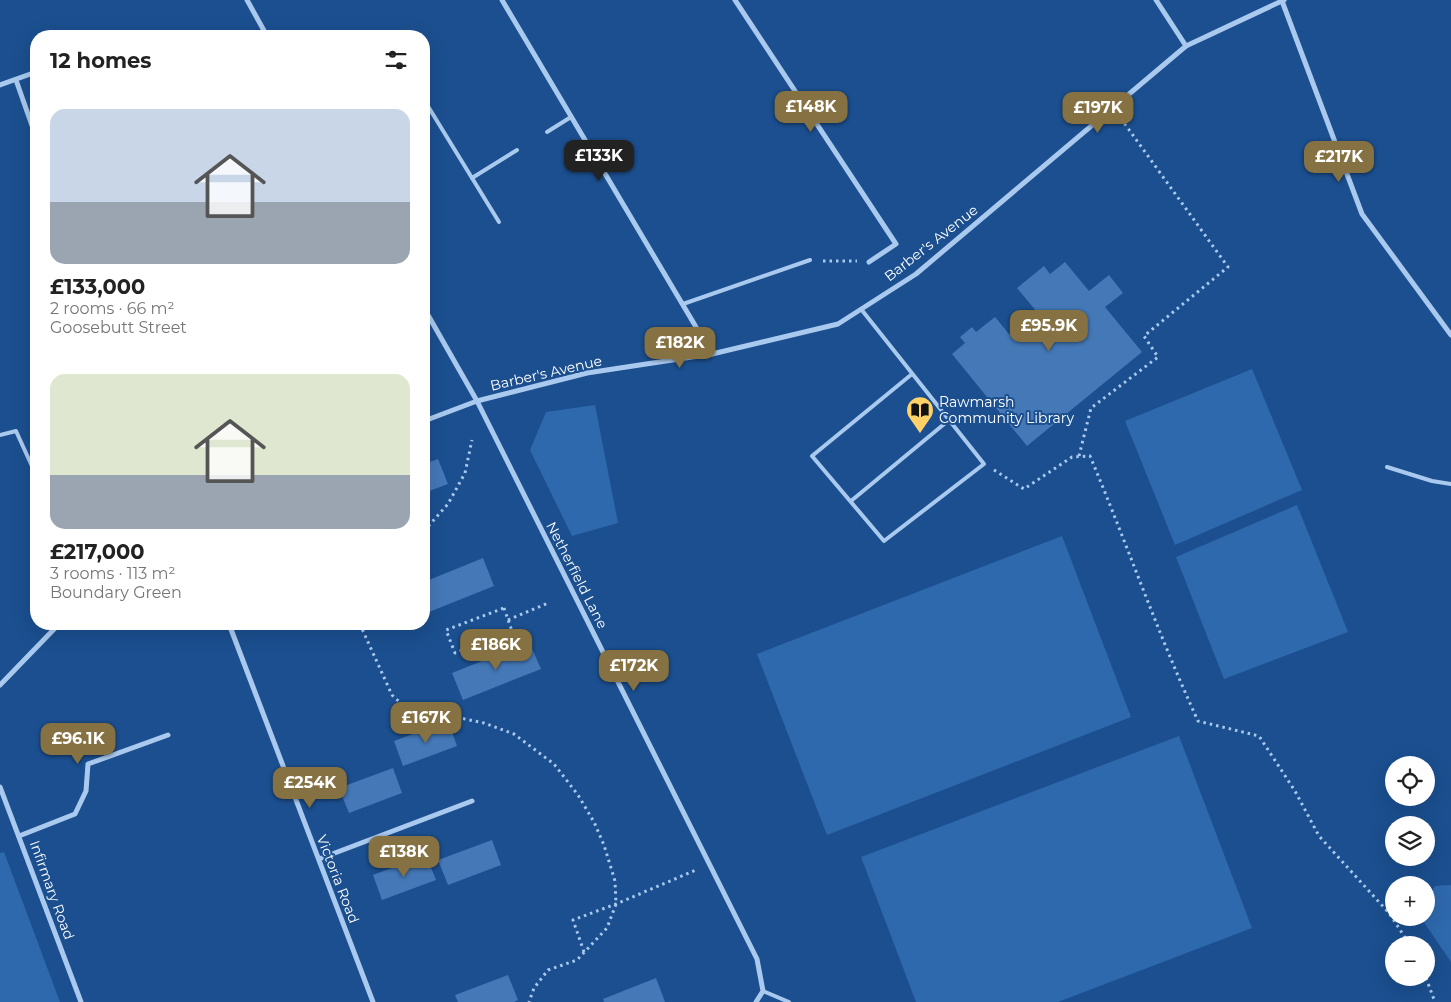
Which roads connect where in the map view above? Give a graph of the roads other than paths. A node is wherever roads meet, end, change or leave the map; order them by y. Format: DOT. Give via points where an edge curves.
graph roads {
  1 [pos="247,0"];
  2 [pos="502,0"];
  3 [pos="735,0"];
  4 [pos="1156,0"];
  5 [pos="1283,0"];
  6 [pos="264,30"];
  7 [pos="1186,46"];
  8 [pos="30,74"];
  9 [pos="16,80"];
  10 [pos="0,85"];
  11 [pos="430,110"];
  12 [pos="571,117"];
  13 [pos="30,120"];
  14 [pos="547,132"];
  15 [pos="517,150"];
  16 [pos="472,178"];
  17 [pos="499,222"];
  18 [pos="810,260"];
  19 [pos="869,262"];
  20 [pos="683,304"];
  21 [pos="860,309"];
  22 [pos="430,319"];
  23 [pos="1451,335"];
  24 [pos="712,354"];
  25 [pos="912,374"];
  26 [pos="477,401"];
  27 [pos="430,419"];
  28 [pos="949,420"];
  29 [pos="0,434"];
  30 [pos="30,462"];
  31 [pos="1387,467"];
  32 [pos="1451,484"];
  33 [pos="851,501"];
  34 [pos="53,630"];
  35 [pos="231,630"];
  36 [pos="0,685"];
  37 [pos="168,735"];
  38 [pos="0,787"];
  39 [pos="472,801"];
  40 [pos="19,836"];
  41 [pos="319,859"];
  42 [pos="762,991"];
  43 [pos="81,1002"];
  44 [pos="373,1002"];
  45 [pos="756,1002"];
  46 [pos="790,1002"];
  1 -- 6 [label="street"];
  2 -- 12 [label="street"];
  3 -- 19 [label="street" via="896,244"];
  4 -- 7 [label="street"];
  5 -- 7 [label="street, Barber's Avenue"];
  5 -- 23 [label="street" via="1362,214"];
  7 -- 21 [label="street, Barber's Avenue" via="916,274"];
  8 -- 9 [label="street"];
  9 -- 10 [label="street"];
  9 -- 13 [label="street"];
  11 -- 16 [label="lane"];
  12 -- 14 [label="lane"];
  12 -- 20 [label="street"];
  15 -- 16 [label="lane"];
  16 -- 17 [label="lane"];
  18 -- 20 [label="lane"];
  20 -- 24 [label="street"];
  21 -- 24 [label="street, Barber's Avenue" via="838,324"];
  21 -- 25 [label="lane"];
  22 -- 26 [label="street, Netherfield Lane"];
  24 -- 26 [label="street, Barber's Avenue" via="587,373"];
  25 -- 28 [label="lane"];
  25 -- 33 [label="lane" via="812,456"];
  26 -- 27 [label="street, Barber's Avenue"];
  26 -- 42 [label="street, Netherfield Lane" via="757,959"];
  28 -- 33 [label="lane"];
  28 -- 33 [label="lane" via="984,464 884,542"];
  29 -- 30 [label="lane" via="16,431"];
  31 -- 32 [label="lane"];
  34 -- 36 [label="street"];
  35 -- 41 [label="street, Victoria Road"];
  37 -- 40 [label="street" via="88,764 86,791 75,814"];
  38 -- 40 [label="street, Infirmary Road"];
  39 -- 41 [label="street"];
  40 -- 43 [label="street, Infirmary Road"];
  41 -- 44 [label="street, Victoria Road"];
  42 -- 45 [label="street"];
  42 -- 46 [label="lane"];
}
